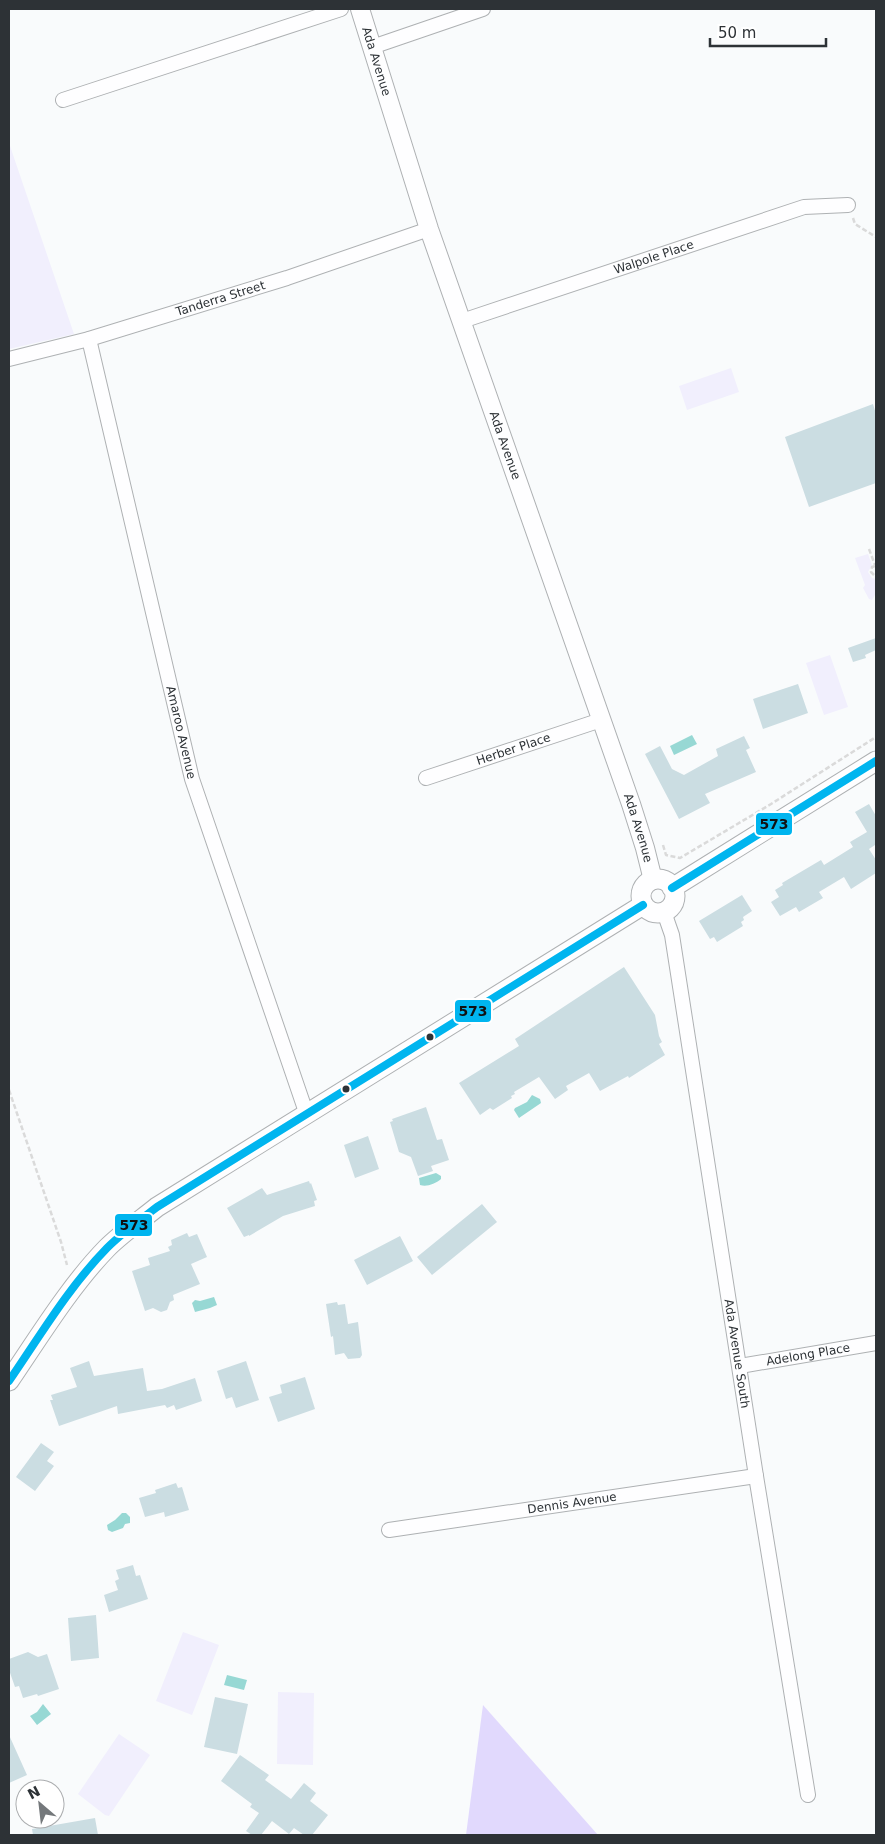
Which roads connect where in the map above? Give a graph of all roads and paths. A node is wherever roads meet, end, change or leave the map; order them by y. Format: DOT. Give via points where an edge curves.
graph roads {
  1 [pos="342,9"];
  2 [pos="360,9"];
  3 [pos="483,9"];
  4 [pos="372,47"];
  5 [pos="63,100"];
  6 [pos="848,205"];
  7 [pos="429,230"];
  8 [pos="876,237"];
  9 [pos="462,321"];
  10 [pos="89,340"];
  11 [pos="9,359"];
  12 [pos="869,549"];
  13 [pos="876,565"];
  14 [pos="876,577"];
  15 [pos="601,720"];
  16 [pos="876,737"];
  17 [pos="876,761"];
  18 [pos="426,778"];
  19 [pos="662,843"];
  20 [pos="653,880"];
  21 [pos="672,888"];
  22 [pos="643,905"];
  23 [pos="664,912"];
  24 [pos="9,1090"];
  25 [pos="308,1115"];
  26 [pos="68,1265"];
  27 [pos="876,1342"];
  28 [pos="740,1366"];
  29 [pos="9,1381"];
  30 [pos="756,1476"];
  31 [pos="389,1530"];
  32 [pos="808,1796"];
  1 -- 5 [label="street"];
  2 -- 4 [label="street, Ada Avenue"];
  3 -- 4 [label="street"];
  4 -- 7 [label="street, Ada Avenue"];
  6 -- 8 [label="path" via="855,224"];
  6 -- 9 [label="street, Walpole Place" via="804,206"];
  7 -- 9 [label="street, Ada Avenue"];
  7 -- 10 [label="street, Tanderra Street"];
  9 -- 15 [label="street, Ada Avenue"];
  10 -- 11 [label="street, Tanderra Street"];
  10 -- 25 [label="street, Amaroo Avenue" via="192,779"];
  12 -- 13 [label="path"];
  13 -- 14 [label="path" via="871,572"];
  15 -- 18 [label="street, Herber Place"];
  15 -- 20 [label="street, Ada Avenue"];
  16 -- 19 [label="path" via="680,858 666,856"];
  17 -- 21 [label="main road"];
  20 -- 21 [label="main road" via="664,881"];
  20 -- 22 [label="main road" via="642,890"];
  21 -- 23 [label="main road" via="674,902"];
  22 -- 23 [label="main road" via="652,912"];
  22 -- 25 [label="main road"];
  23 -- 28 [label="street, Ada Avenue South" via="672,934"];
  24 -- 26 [label="path"];
  25 -- 29 [label="main road" via="157,1207 113,1242 74,1286"];
  27 -- 28 [label="street, Adelong Place"];
  28 -- 30 [label="street, Ada Avenue South"];
  30 -- 31 [label="street, Dennis Avenue"];
  30 -- 32 [label="street, Ada Avenue South"];
}
